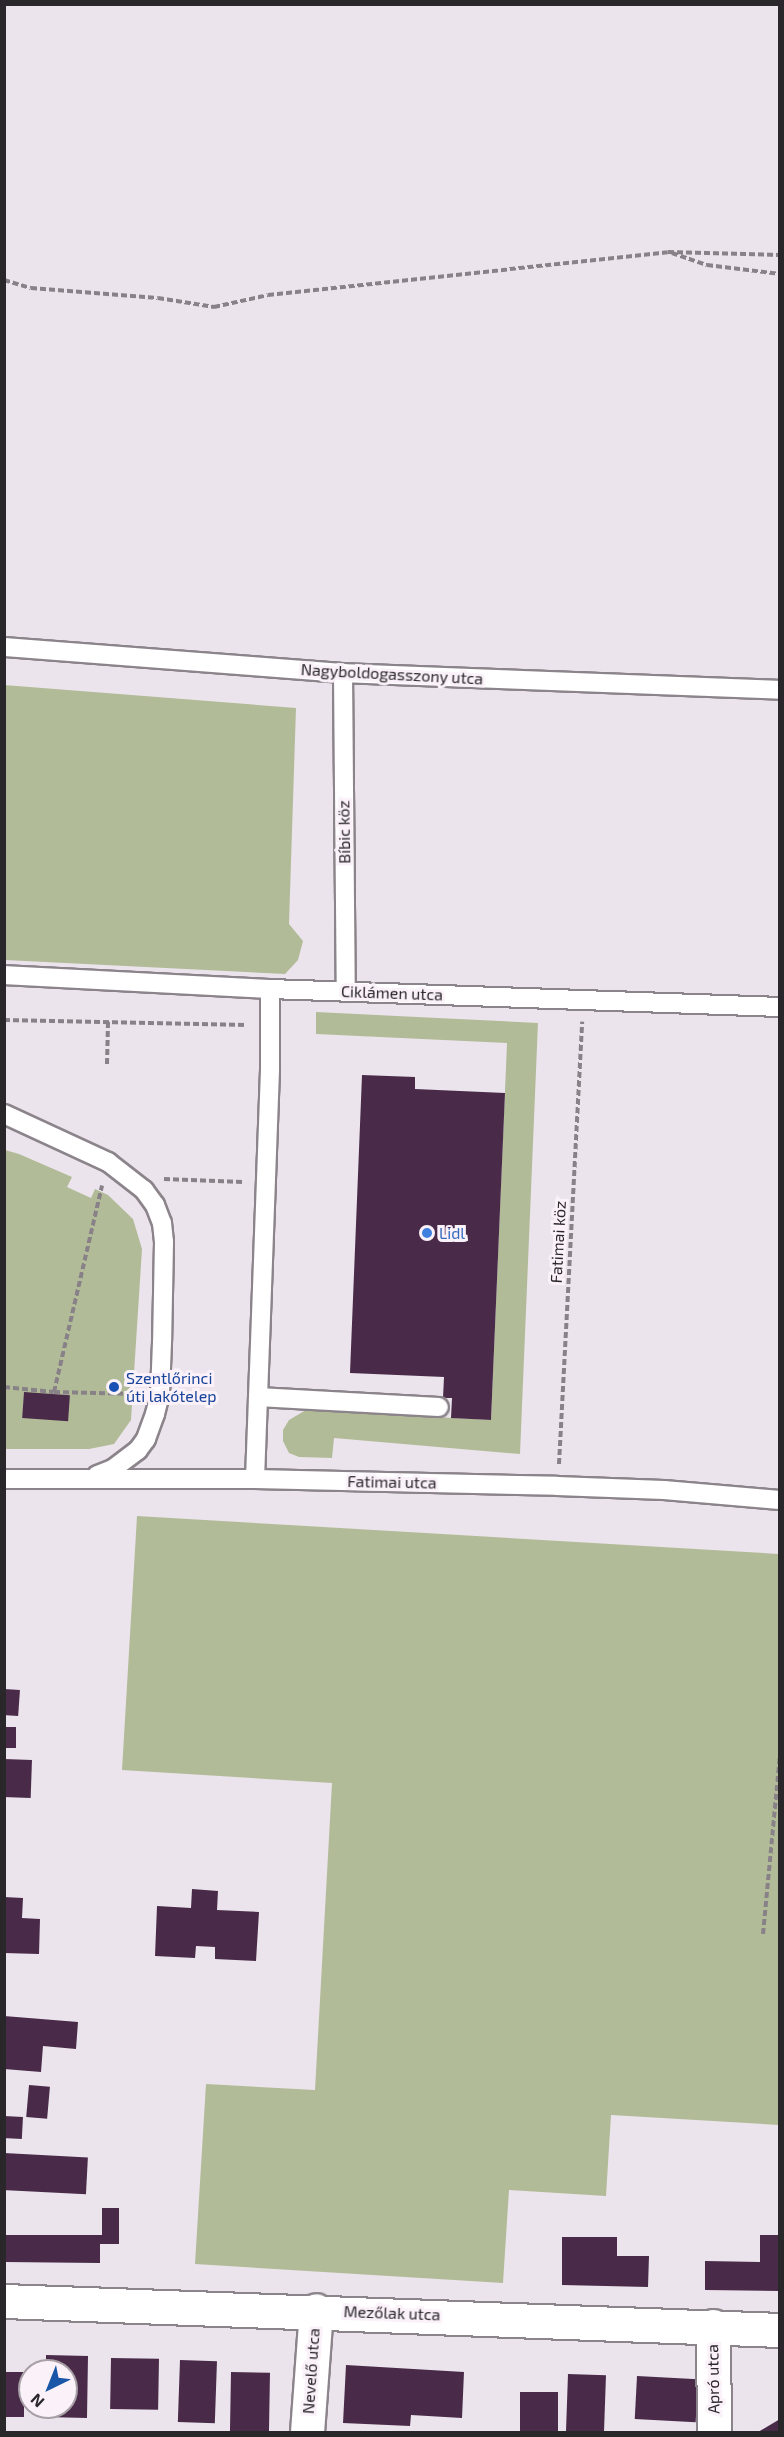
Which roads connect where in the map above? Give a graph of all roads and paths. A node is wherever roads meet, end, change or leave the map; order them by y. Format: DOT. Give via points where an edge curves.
graph roads {
  1 [pos="668,252"];
  2 [pos="780,255"];
  3 [pos="780,274"];
  4 [pos="4,280"];
  5 [pos="4,647"];
  6 [pos="343,673"];
  7 [pos="780,690"];
  8 [pos="4,975"];
  9 [pos="270,989"];
  10 [pos="346,991"];
  11 [pos="583,1000"];
  12 [pos="780,1007"];
  13 [pos="4,1020"];
  14 [pos="108,1022"];
  15 [pos="270,1026"];
  16 [pos="107,1064"];
  17 [pos="4,1114"];
  18 [pos="108,1162"];
  19 [pos="130,1177"];
  20 [pos="266,1182"];
  21 [pos="4,1387"];
  22 [pos="54,1392"];
  23 [pos="160,1394"];
  24 [pos="258,1397"];
  25 [pos="439,1407"];
  26 [pos="90,1478"];
  27 [pos="4,1479"];
  28 [pos="255,1479"];
  29 [pos="557,1486"];
  30 [pos="780,1500"];
  31 [pos="780,1755"];
  32 [pos="764,1934"];
  33 [pos="4,2301"];
  34 [pos="316,2310"];
  35 [pos="713,2326"];
  36 [pos="780,2330"];
  37 [pos="307,2433"];
  38 [pos="714,2433"];
  1 -- 2 [label="path"];
  1 -- 3 [label="path" via="707,265"];
  1 -- 4 [label="path" via="268,295 214,307 159,298 32,288"];
  5 -- 6 [label="lane, Nagyboldogasszony utca"];
  6 -- 7 [label="lane, Nagyboldogasszony utca"];
  6 -- 10 [label="lane, Bíbic köz"];
  8 -- 9 [label="lane, Ciklámen utca"];
  9 -- 10 [label="lane, Ciklámen utca"];
  9 -- 15 [label="lane"];
  10 -- 11 [label="lane, Ciklámen utca"];
  11 -- 12 [label="lane, Ciklámen utca"];
  11 -- 29 [label="path, Fatimai köz"];
  13 -- 14 [label="path"];
  14 -- 15 [label="path"];
  14 -- 16 [label="path"];
  15 -- 20 [label="lane"];
  17 -- 18 [label="lane"];
  18 -- 19 [label="lane"];
  18 -- 22 [label="path"];
  19 -- 20 [label="path"];
  19 -- 23 [label="lane" via="155,1205 162,1223"];
  20 -- 24 [label="lane"];
  21 -- 22 [label="path"];
  22 -- 23 [label="path"];
  23 -- 26 [label="lane" via="151,1426 138,1450 113,1469"];
  24 -- 25 [label="lane"];
  24 -- 28 [label="lane"];
  26 -- 27 [label="lane, Fatimai utca"];
  26 -- 28 [label="lane, Fatimai utca"];
  28 -- 29 [label="lane, Fatimai utca"];
  29 -- 30 [label="lane, Fatimai utca"];
  31 -- 32 [label="path"];
  33 -- 34 [label="street, Mezőlak utca"];
  34 -- 35 [label="street, Mezőlak utca"];
  34 -- 37 [label="street, Nevelő utca"];
  35 -- 36 [label="street, Mezőlak utca"];
  35 -- 38 [label="street, Apró utca"];
}
